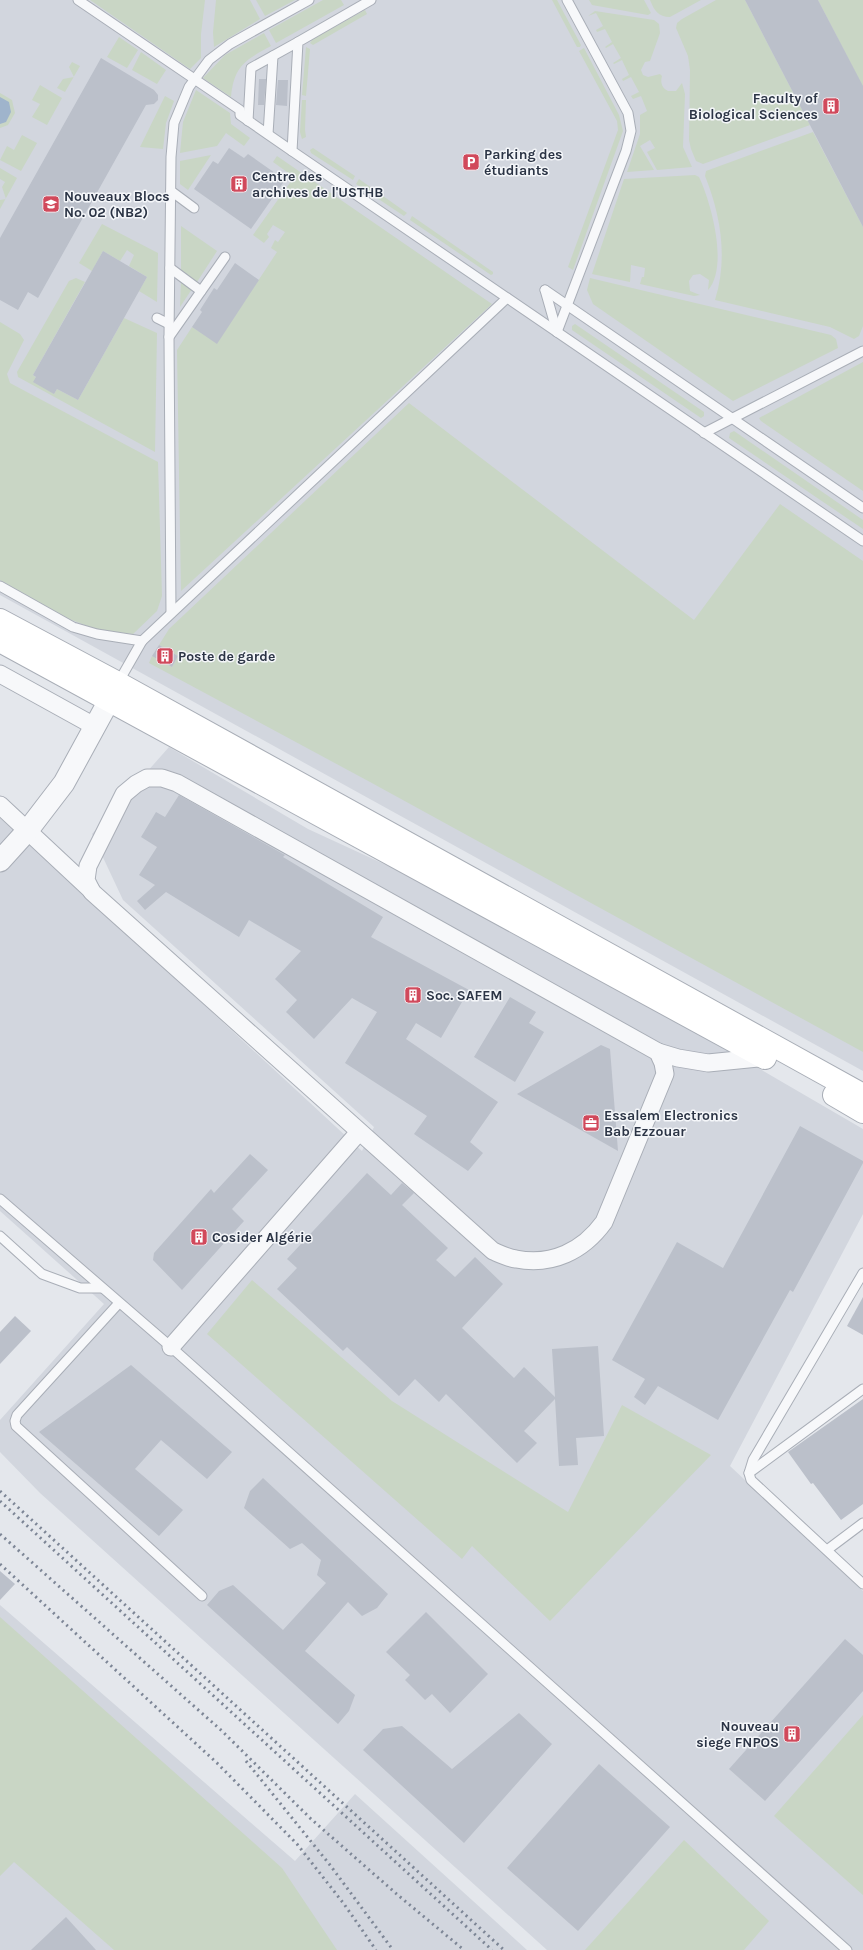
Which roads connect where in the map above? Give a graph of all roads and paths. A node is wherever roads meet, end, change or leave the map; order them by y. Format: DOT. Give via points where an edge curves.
graph roads {
  1 [pos="78,0"];
  2 [pos="309,0"];
  3 [pos="371,0"];
  4 [pos="567,0"];
  5 [pos="298,42"];
  6 [pos="273,56"];
  7 [pos="193,79"];
  8 [pos="248,121"];
  9 [pos="268,134"];
  10 [pos="292,151"];
  11 [pos="171,191"];
  12 [pos="194,208"];
  13 [pos="225,257"];
  14 [pos="170,268"];
  15 [pos="201,291"];
  16 [pos="506,298"];
  17 [pos="568,306"];
  18 [pos="157,318"];
  19 [pos="169,324"];
  20 [pos="557,332"];
  21 [pos="169,337"];
  22 [pos="863,351"];
  23 [pos="733,418"];
  24 [pos="704,433"];
  25 [pos="863,508"];
  26 [pos="863,541"];
  27 [pos="0,586"];
  28 [pos="171,613"];
  29 [pos="0,620"];
  30 [pos="0,641"];
  31 [pos="142,641"];
  32 [pos="0,674"];
  33 [pos="118,683"];
  34 [pos="109,702"];
  35 [pos="96,727"];
  36 [pos="0,805"];
  37 [pos="28,830"];
  38 [pos="0,860"];
  39 [pos="92,892"];
  40 [pos="658,1052"];
  41 [pos="791,1054"];
  42 [pos="764,1057"];
  43 [pos="863,1095"];
  44 [pos="863,1112"];
  45 [pos="359,1132"];
  46 [pos="0,1198"];
  47 [pos="0,1236"];
  48 [pos="863,1273"];
  49 [pos="101,1288"];
  50 [pos="119,1303"];
  51 [pos="171,1346"];
  52 [pos="863,1389"];
  53 [pos="749,1473"];
  54 [pos="863,1523"];
  55 [pos="827,1550"];
  56 [pos="863,1584"];
  57 [pos="202,1596"];
  58 [pos="847,1950"];
  1 -- 7 [label="lane"];
  2 -- 7 [label="lane" via="230,44 208,60"];
  3 -- 5 [label="lane"];
  4 -- 17 [label="lane" via="628,113 631,131 624,157"];
  5 -- 6 [label="lane"];
  5 -- 10 [label="lane"];
  6 -- 8 [label="lane" via="251,68"];
  6 -- 9 [label="lane"];
  7 -- 8 [label="lane" via="240,110 240,116"];
  7 -- 11 [label="lane" via="174,123"];
  8 -- 9 [label="lane"];
  9 -- 10 [label="lane"];
  10 -- 16 [label="lane"];
  11 -- 12 [label="lane"];
  11 -- 14 [label="lane"];
  13 -- 15 [label="lane"];
  14 -- 15 [label="lane"];
  14 -- 19 [label="lane"];
  15 -- 21 [label="lane"];
  16 -- 20 [label="lane"];
  16 -- 28 [label="lane"];
  17 -- 20 [label="lane"];
  17 -- 20 [label="lane" via="545,290"];
  17 -- 23 [label="lane"];
  18 -- 19 [label="lane"];
  19 -- 21 [label="lane"];
  20 -- 24 [label="lane"];
  21 -- 28 [label="lane"];
  22 -- 23 [label="lane"];
  23 -- 24 [label="lane"];
  23 -- 25 [label="lane"];
  24 -- 26 [label="lane"];
  27 -- 31 [label="lane" via="73,627 97,634"];
  28 -- 31 [label="lane"];
  29 -- 33 [label="main road"];
  30 -- 34 [label="main road"];
  31 -- 33 [label="lane"];
  32 -- 35 [label="street"];
  33 -- 34 [label="street"];
  33 -- 41 [label="main road"];
  34 -- 35 [label="street"];
  34 -- 42 [label="main road"];
  35 -- 37 [label="street" via="64,783"];
  36 -- 37 [label="street"];
  37 -- 38 [label="street"];
  37 -- 39 [label="street"];
  39 -- 40 [label="street" via="86,880 88,866 124,794 147,778 162,778 184,786"];
  39 -- 45 [label="street"];
  40 -- 42 [label="street" via="708,1063"];
  40 -- 45 [label="street" via="665,1074 604,1222 579,1248 559,1256 535,1261 514,1259 493,1251"];
  41 -- 42 [label="street"];
  41 -- 43 [label="main road"];
  42 -- 44 [label="main road"];
  45 -- 51 [label="street"];
  46 -- 49 [label="lane"];
  47 -- 49 [label="lane" via="42,1274 80,1288"];
  48 -- 53 [label="lane" via="753,1460"];
  49 -- 50 [label="lane"];
  50 -- 51 [label="lane"];
  50 -- 57 [label="lane" via="17,1415 16,1426"];
  51 -- 58 [label="lane"];
  52 -- 53 [label="lane"];
  53 -- 55 [label="lane" via="751,1480"];
  54 -- 55 [label="lane"];
  55 -- 56 [label="lane"];
}
